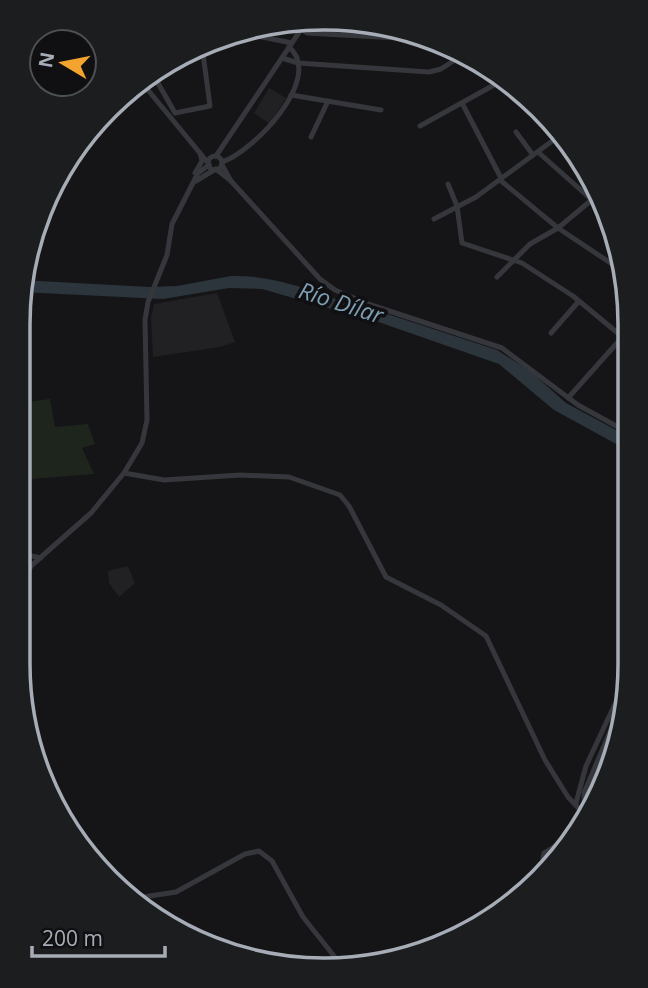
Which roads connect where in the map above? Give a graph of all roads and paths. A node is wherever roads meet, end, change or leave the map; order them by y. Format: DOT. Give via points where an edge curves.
graph roads {
  1 [pos="303,30"];
  2 [pos="300,31"];
  3 [pos="259,37"];
  4 [pos="391,38"];
  5 [pos="291,45"];
  6 [pos="203,56"];
  7 [pos="282,58"];
  8 [pos="454,60"];
  9 [pos="298,64"];
  10 [pos="158,81"];
  11 [pos="495,85"];
  12 [pos="147,89"];
  13 [pos="291,95"];
  14 [pos="328,101"];
  15 [pos="462,103"];
  16 [pos="381,110"];
  17 [pos="420,126"];
  18 [pos="516,132"];
  19 [pos="311,137"];
  20 [pos="553,140"];
  21 [pos="200,150"];
  22 [pos="535,153"];
  23 [pos="216,163"];
  24 [pos="500,179"];
  25 [pos="193,183"];
  26 [pos="447,184"];
  27 [pos="589,197"];
  28 [pos="591,200"];
  29 [pos="457,206"];
  30 [pos="434,219"];
  31 [pos="558,228"];
  32 [pos="514,260"];
  33 [pos="612,264"];
  34 [pos="497,277"];
  35 [pos="579,301"];
  36 [pos="618,332"];
  37 [pos="551,333"];
  38 [pos="618,343"];
  39 [pos="568,398"];
  40 [pos="618,427"];
  41 [pos="124,473"];
  42 [pos="30,556"];
  43 [pos="41,558"];
  44 [pos="30,568"];
  45 [pos="616,702"];
  46 [pos="611,729"];
  47 [pos="583,793"];
  48 [pos="584,801"];
  49 [pos="576,803"];
  50 [pos="580,809"];
  51 [pos="554,847"];
  52 [pos="543,861"];
  53 [pos="145,897"];
  54 [pos="336,958"];
  1 -- 4 [label="street"];
  2 -- 5 [label="street"];
  3 -- 5 [label="street"];
  5 -- 7 [label="street"];
  5 -- 9 [label="street"];
  6 -- 10 [label="street" via="210,106 177,114"];
  7 -- 9 [label="street"];
  7 -- 23 [label="street"];
  8 -- 9 [label="street" via="429,72"];
  9 -- 13 [label="street"];
  11 -- 15 [label="street"];
  12 -- 21 [label="street"];
  13 -- 14 [label="street"];
  13 -- 23 [label="street" via="271,126 239,157"];
  14 -- 16 [label="street"];
  14 -- 19 [label="street"];
  15 -- 17 [label="street"];
  15 -- 24 [label="street"];
  18 -- 22 [label="street"];
  20 -- 22 [label="street"];
  21 -- 23 [label="street"];
  21 -- 25 [label="street" via="202,161"];
  22 -- 24 [label="street"];
  22 -- 27 [label="street"];
  23 -- 25 [label="street"];
  23 -- 39 [label="street" via="335,290 502,348"];
  24 -- 29 [label="street"];
  24 -- 31 [label="street"];
  25 -- 41 [label="street" via="172,225 167,255 148,302 147,420 142,443"];
  26 -- 29 [label="street"];
  28 -- 31 [label="street"];
  29 -- 30 [label="street"];
  29 -- 32 [label="street" via="462,243"];
  31 -- 32 [label="street" via="530,244"];
  31 -- 33 [label="street"];
  32 -- 34 [label="street"];
  32 -- 35 [label="street"];
  35 -- 36 [label="street"];
  35 -- 37 [label="street"];
  38 -- 39 [label="street"];
  39 -- 40 [label="street"];
  41 -- 43 [label="street" via="74,530"];
  41 -- 49 [label="street" via="164,480 289,477 340,495 386,577 441,605 486,636 545,760"];
  42 -- 43 [label="street"];
  43 -- 44 [label="street"];
  45 -- 49 [label="street" via="586,766"];
  46 -- 47 [label="street"];
  47 -- 48 [label="street"];
  47 -- 49 [label="street"];
  49 -- 50 [label="street"];
  51 -- 52 [label="street" via="544,853"];
  53 -- 54 [label="street" via="176,892 245,854 259,851 272,861 303,917"];
}
